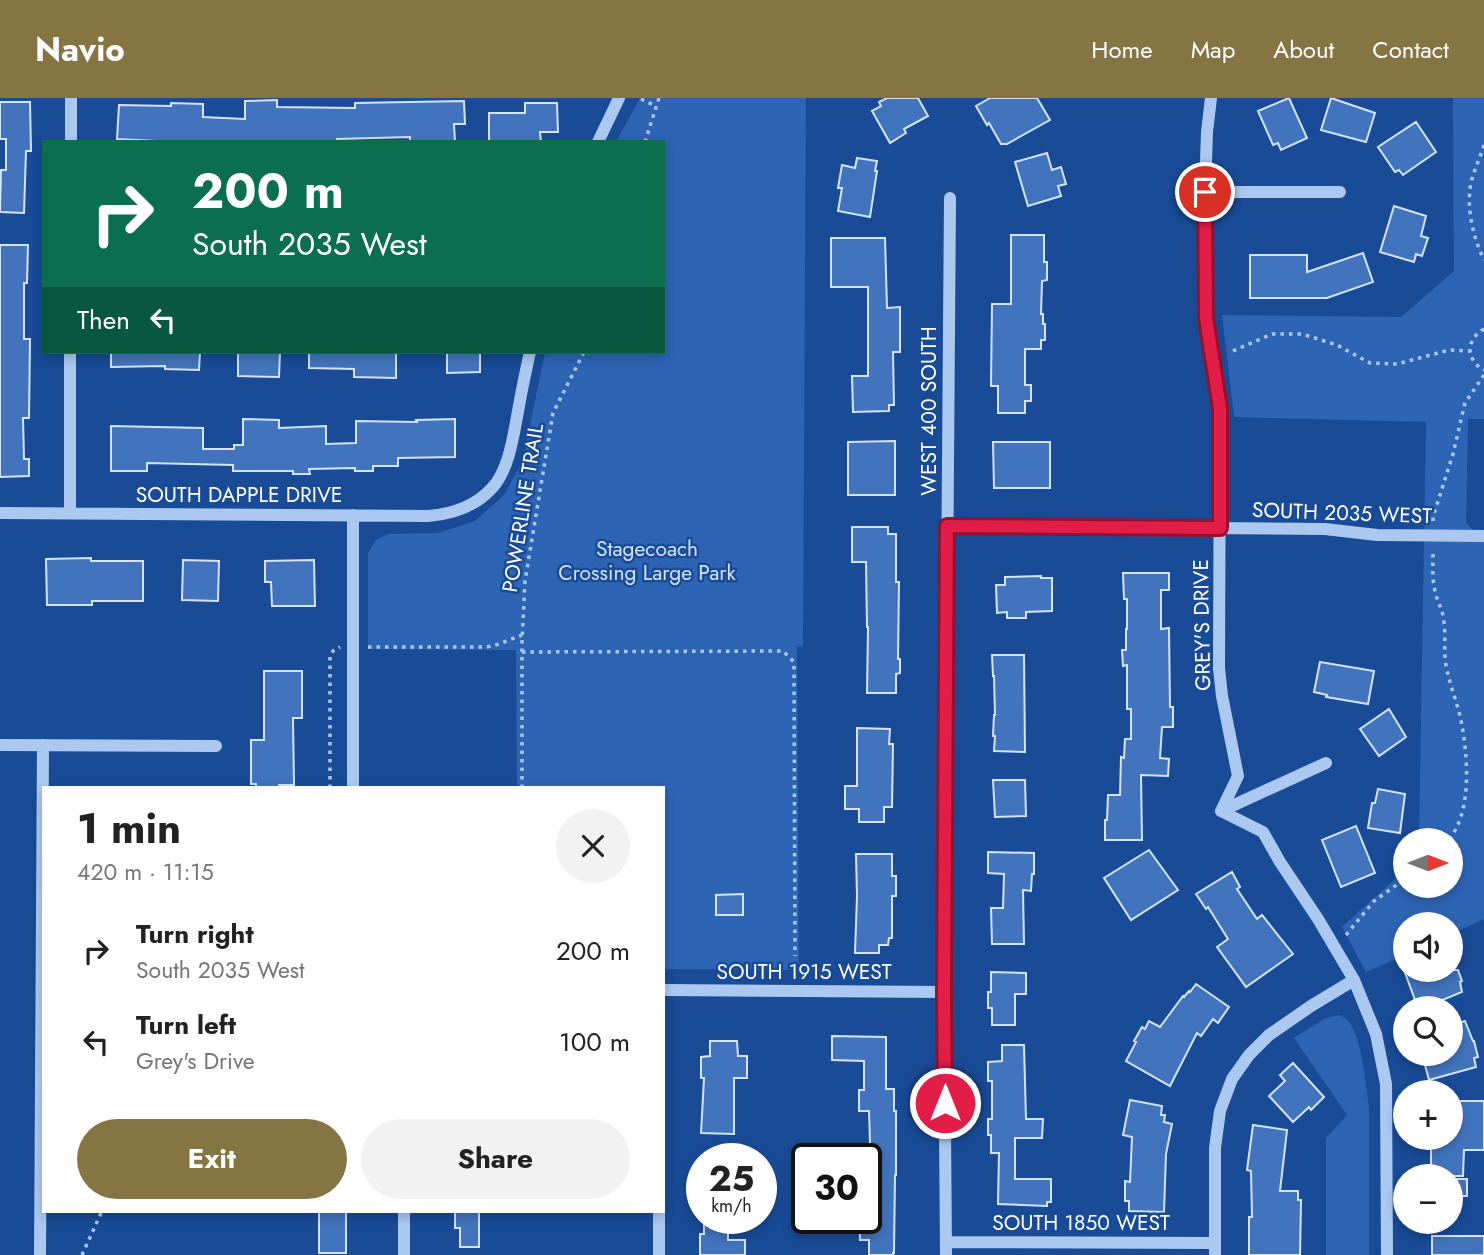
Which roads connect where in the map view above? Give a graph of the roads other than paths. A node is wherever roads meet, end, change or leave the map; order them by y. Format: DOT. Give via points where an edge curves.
graph roads {
  1 [pos="71,98"];
  2 [pos="620,98"];
  3 [pos="1211,98"];
  4 [pos="71,140"];
  5 [pos="599,140"];
  6 [pos="1205,192"];
  7 [pos="1340,192"];
  8 [pos="950,198"];
  9 [pos="71,354"];
  10 [pos="530,354"];
  11 [pos="0,513"];
  12 [pos="70,513"];
  13 [pos="352,515"];
  14 [pos="947,526"];
  15 [pos="1220,528"];
  16 [pos="1484,536"];
  17 [pos="0,745"];
  18 [pos="43,745"];
  19 [pos="216,746"];
  20 [pos="1326,763"];
  21 [pos="43,786"];
  22 [pos="353,786"];
  23 [pos="1221,811"];
  24 [pos="1354,980"];
  25 [pos="665,990"];
  26 [pos="944,992"];
  27 [pos="42,1036"];
  28 [pos="404,1213"];
  29 [pos="660,1213"];
  30 [pos="946,1249"];
  31 [pos="1215,1249"];
  32 [pos="40,1255"];
  33 [pos="404,1255"];
  34 [pos="659,1255"];
  35 [pos="1387,1255"];
  1 -- 4 [label="street"];
  2 -- 5 [label="street"];
  3 -- 6 [label="street, GREY'S DRIVE"];
  6 -- 7 [label="street"];
  6 -- 15 [label="street, GREY'S DRIVE" via="1206,318 1220,408"];
  8 -- 14 [label="street, WEST 400 SOUTH"];
  9 -- 12 [label="street"];
  10 -- 13 [label="street, SOUTH DAPPLE DRIVE" via="509,455 493,488 463,510 446,515"];
  11 -- 12 [label="street, SOUTH DAPPLE DRIVE"];
  12 -- 13 [label="street, SOUTH DAPPLE DRIVE"];
  13 -- 22 [label="street"];
  14 -- 15 [label="street, SOUTH 2035 WEST"];
  14 -- 26 [label="street, WEST 400 SOUTH"];
  15 -- 16 [label="street, SOUTH 2035 WEST"];
  15 -- 23 [label="street, GREY'S DRIVE" via="1219,668 1238,776"];
  17 -- 18 [label="street"];
  18 -- 19 [label="street"];
  18 -- 21 [label="street"];
  20 -- 23 [label="street"];
  23 -- 24 [label="street" via="1263,832"];
  24 -- 31 [label="street" via="1269,1035 1232,1079 1220,1111 1215,1148"];
  24 -- 35 [label="street" via="1376,1034 1387,1084"];
  25 -- 26 [label="street, SOUTH 1915 WEST"];
  26 -- 30 [label="street, WEST 400 SOUTH"];
  27 -- 32 [label="street"];
  28 -- 33 [label="street"];
  29 -- 34 [label="street"];
  30 -- 31 [label="street, SOUTH 1850 WEST"];
}
